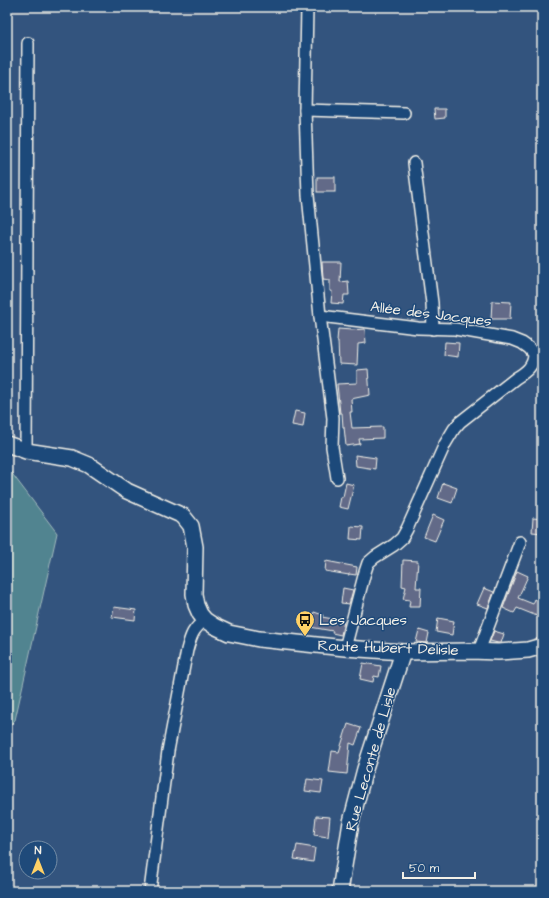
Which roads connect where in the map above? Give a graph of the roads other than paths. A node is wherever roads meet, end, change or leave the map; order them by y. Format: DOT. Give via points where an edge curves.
graph roads {
  1 [pos="307,7"];
  2 [pos="28,43"];
  3 [pos="305,110"];
  4 [pos="404,113"];
  5 [pos="414,163"];
  6 [pos="320,316"];
  7 [pos="433,329"];
  8 [pos="7,444"];
  9 [pos="26,451"];
  10 [pos="337,478"];
  11 [pos="520,542"];
  12 [pos="205,620"];
  13 [pos="542,646"];
  14 [pos="345,648"];
  15 [pos="479,651"];
  16 [pos="402,652"];
  17 [pos="150,891"];
  18 [pos="340,891"];
  1 -- 3 [label="street"];
  2 -- 9 [label="street"];
  3 -- 4 [label="street"];
  3 -- 6 [label="street" via="308,195"];
  5 -- 7 [label="street"];
  6 -- 7 [label="street, Allée des Jacques"];
  6 -- 10 [label="street" via="333,418 332,447"];
  7 -- 14 [label="street, Allée des Jacques" via="455,329 522,342 534,354 534,360 525,372 460,422 450,435 402,538 368,563"];
  8 -- 9 [label="main road"];
  9 -- 12 [label="main road" via="72,458 89,465 127,491 183,516 191,526 195,547 194,594 196,605"];
  11 -- 15 [label="street"];
  12 -- 14 [label="main road, Route Hubert Delisle" via="229,633 259,639"];
  12 -- 17 [label="street" via="196,627 190,637 187,650 168,751"];
  13 -- 15 [label="main road, Route Hubert Delisle" via="528,650"];
  14 -- 16 [label="main road, Route Hubert Delisle"];
  15 -- 16 [label="main road, Route Hubert Delisle"];
  16 -- 18 [label="main road, Rue Leconte de Lisle" via="351,822"];
}
